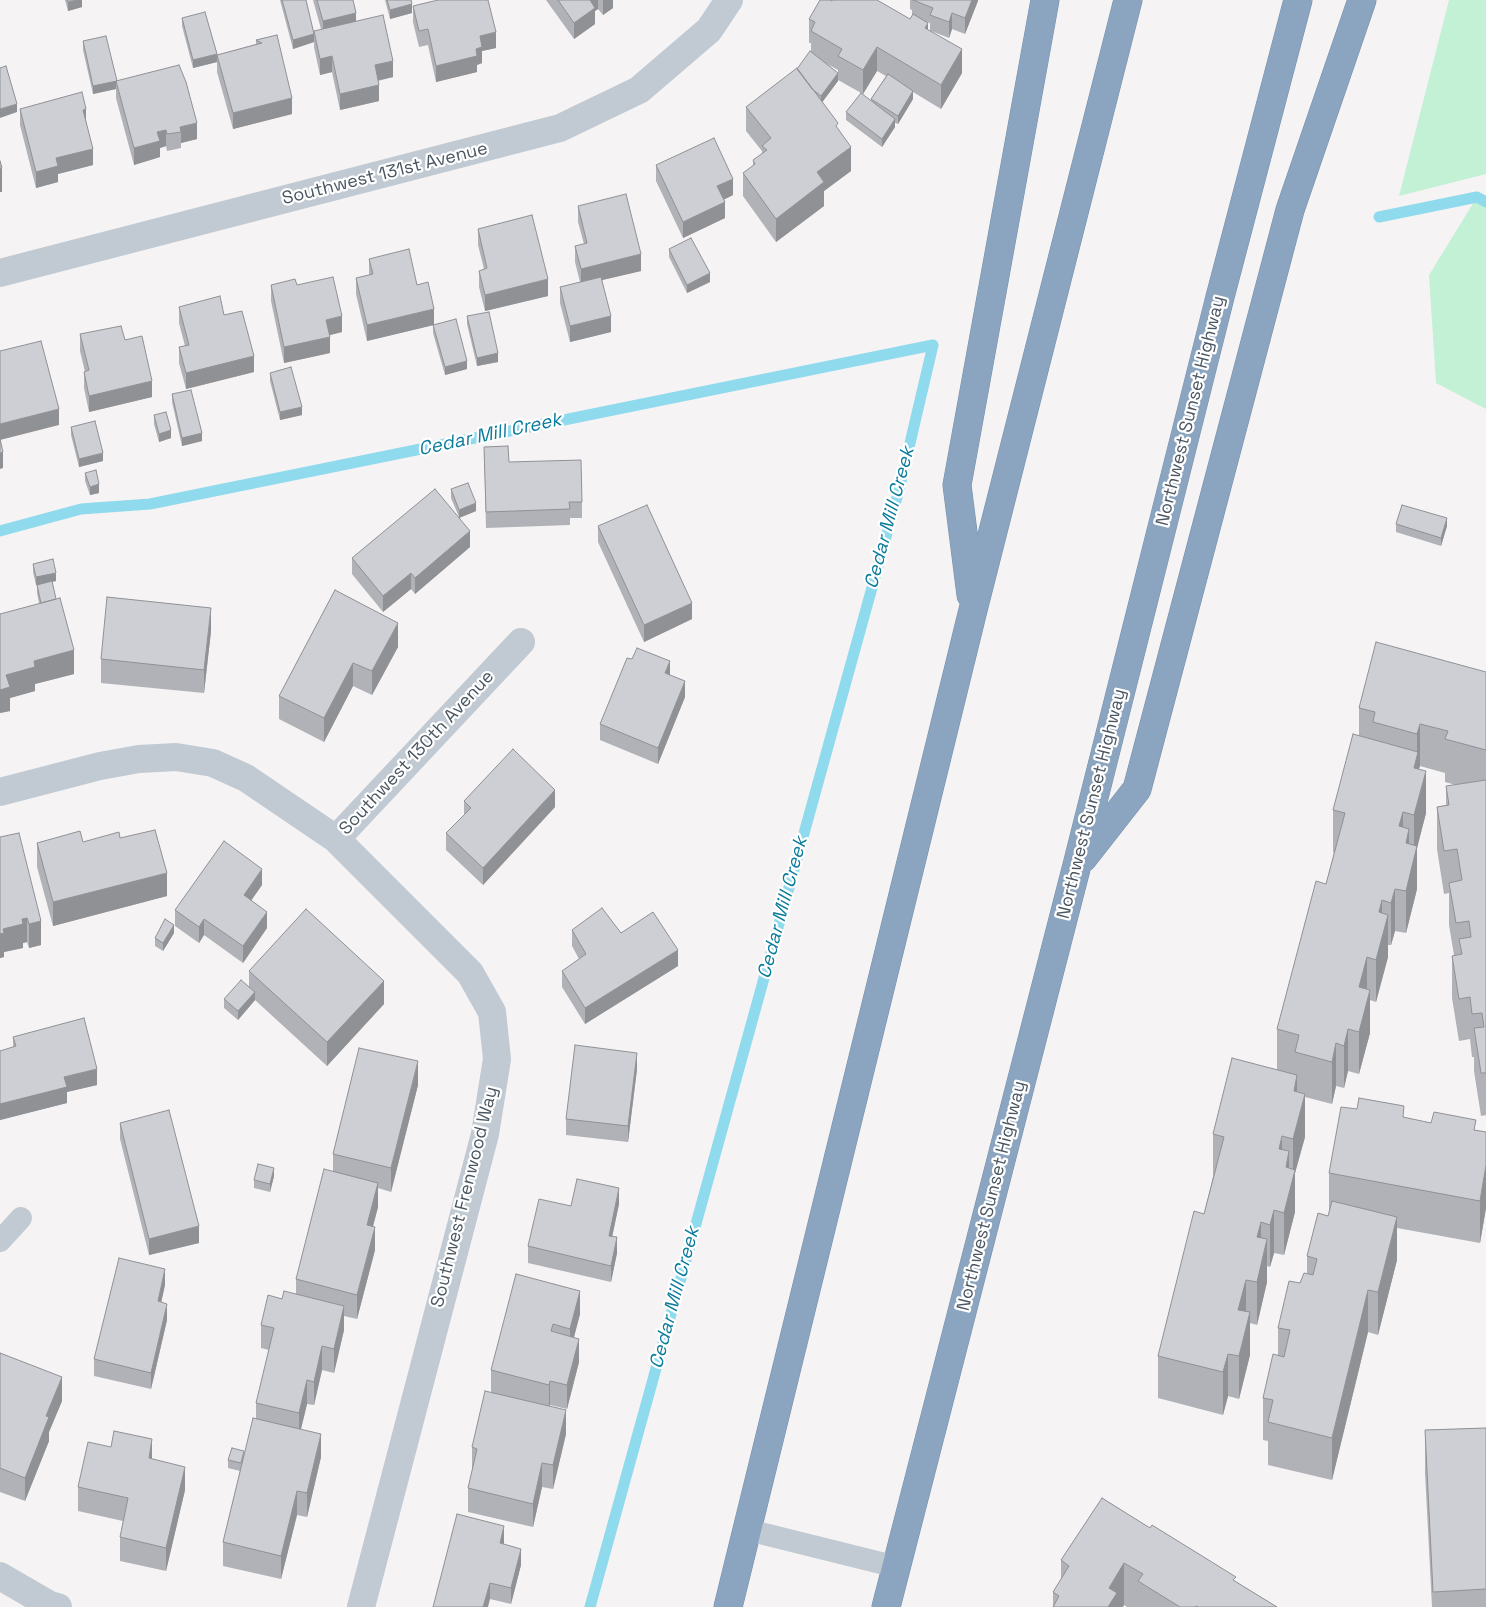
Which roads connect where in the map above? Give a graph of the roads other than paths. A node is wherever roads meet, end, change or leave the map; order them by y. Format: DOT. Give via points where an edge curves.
graph roads {
  1 [pos="730,0"];
  2 [pos="1045,0"];
  3 [pos="1128,0"];
  4 [pos="1298,0"];
  5 [pos="1362,0"];
  6 [pos="0,273"];
  7 [pos="973,610"];
  8 [pos="521,642"];
  9 [pos="0,792"];
  10 [pos="336,840"];
  11 [pos="1077,865"];
  12 [pos="21,1218"];
  13 [pos="0,1241"];
  14 [pos="748,1530"];
  15 [pos="897,1567"];
  16 [pos="0,1576"];
  17 [pos="58,1607"];
  18 [pos="361,1607"];
  19 [pos="728,1607"];
  20 [pos="886,1607"];
  1 -- 6 [label="street, Southwest 131st Avenue" via="709,30 640,90 560,128"];
  2 -- 7 [label="highway" via="957,485"];
  3 -- 7 [label="highway"];
  4 -- 11 [label="highway, Northwest Sunset Highway"];
  5 -- 11 [label="highway" via="1290,210 1137,789"];
  7 -- 14 [label="highway"];
  8 -- 10 [label="street, Southwest 130th Avenue"];
  9 -- 10 [label="street, Southwest 130th Avenue" via="100,766 176,757 213,763 246,778"];
  10 -- 18 [label="street, Southwest Frenwood Way" via="470,972 492,1012 497,1059 484,1134"];
  11 -- 15 [label="highway, Northwest Sunset Highway"];
  12 -- 13 [label="lane"];
  14 -- 15 [label="lane"];
  14 -- 19 [label="highway"];
  15 -- 20 [label="highway, Northwest Sunset Highway"];
  16 -- 17 [label="street"];
}
